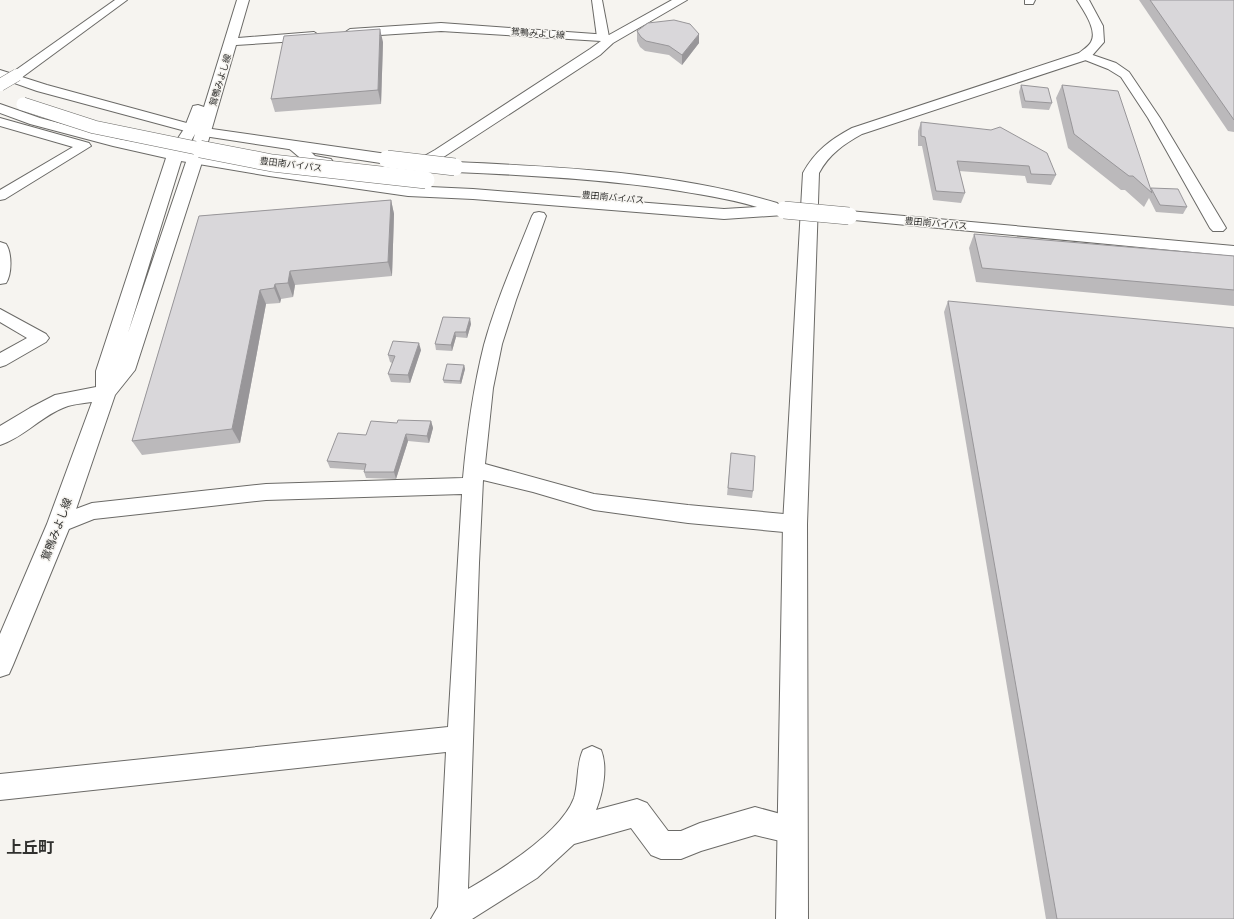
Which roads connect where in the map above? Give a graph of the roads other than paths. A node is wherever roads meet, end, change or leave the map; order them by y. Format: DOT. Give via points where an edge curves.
graph roads {
  1 [pos="122,0"];
  2 [pos="233,0"];
  3 [pos="243,0"];
  4 [pos="597,0"];
  5 [pos="681,0"];
  6 [pos="1083,0"];
  7 [pos="338,34"];
  8 [pos="323,35"];
  9 [pos="606,39"];
  10 [pos="226,41"];
  11 [pos="1084,56"];
  12 [pos="0,74"];
  13 [pos="0,85"];
  14 [pos="0,96"];
  15 [pos="0,108"];
  16 [pos="0,112"];
  17 [pos="35,121"];
  18 [pos="0,122"];
  19 [pos="198,130"];
  20 [pos="292,145"];
  21 [pos="175,155"];
  22 [pos="195,159"];
  23 [pos="326,162"];
  24 [pos="269,171"];
  25 [pos="0,196"];
  26 [pos="784,210"];
  27 [pos="539,216"];
  28 [pos="1218,228"];
  29 [pos="0,247"];
  30 [pos="1234,251"];
  31 [pos="0,279"];
  32 [pos="0,315"];
  33 [pos="0,361"];
  34 [pos="106,392"];
  35 [pos="0,437"];
  36 [pos="474,478"];
  37 [pos="59,524"];
  38 [pos="795,524"];
  39 [pos="1,661"];
  40 [pos="460,738"];
  41 [pos="592,759"];
  42 [pos="0,787"];
  43 [pos="793,830"];
  44 [pos="568,832"];
  45 [pos="449,917"];
  46 [pos="792,919"];
  1 -- 13 [label="street, bridge"];
  2 -- 10 [label="main road"];
  3 -- 10 [label="main road"];
  4 -- 9 [label="street"];
  5 -- 9 [label="main road"];
  6 -- 11 [label="main road" via="1097,26 1099,39"];
  7 -- 9 [label="main road, 鴛鴨みよし線" via="440,27"];
  8 -- 10 [label="main road, 鴛鴨みよし線"];
  9 -- 23 [label="main road" via="588,56 416,167 392,170"];
  10 -- 19 [label="main road, 鴛鴨みよし線"];
  11 -- 28 [label="street" via="1112,66 1125,75 1154,118"];
  11 -- 38 [label="main road" via="857,131 824,151 817,162 812,173"];
  12 -- 19 [label="main road" via="42,88"];
  14 -- 26 [label="main road, 豊田南バイパス, bridge" via="94,127 272,163 426,180"];
  15 -- 17 [label="main road"];
  16 -- 17 [label="street"];
  17 -- 21 [label="main road"];
  18 -- 25 [label="street" via="84,146"];
  19 -- 20 [label="main road"];
  19 -- 21 [label="main road, 鴛鴨みよし線"];
  19 -- 22 [label="main road, 鴛鴨みよし線"];
  20 -- 23 [label="street" via="310,159"];
  20 -- 26 [label="main road, bridge" via="455,167 542,171 637,180 731,194"];
  21 -- 22 [label="main road"];
  21 -- 34 [label="main road, 鴛鴨みよし線" via="106,371"];
  22 -- 24 [label="main road"];
  22 -- 34 [label="main road, 鴛鴨みよし線" via="125,370"];
  23 -- 24 [label="street"];
  24 -- 26 [label="main road" via="408,190 594,205 724,214"];
  26 -- 30 [label="main road, 豊田南バイパス, bridge"];
  27 -- 36 [label="street" via="502,314 484,387"];
  29 -- 31 [label="street"];
  32 -- 33 [label="street" via="40,338"];
  34 -- 35 [label="main road" via="62,400"];
  34 -- 37 [label="main road, 鴛鴨みよし線"];
  36 -- 37 [label="street" via="266,492 92,511"];
  36 -- 38 [label="street" via="533,484 594,502"];
  36 -- 40 [label="street"];
  37 -- 39 [label="main road, 鴛鴨みよし線"];
  38 -- 43 [label="main road"];
  40 -- 42 [label="street"];
  40 -- 45 [label="street"];
  41 -- 44 [label="street" via="585,804"];
  43 -- 44 [label="street" via="755,822 700,837 681,845 661,845 637,813"];
  43 -- 46 [label="main road"];
  44 -- 45 [label="street" via="494,891"];
}
